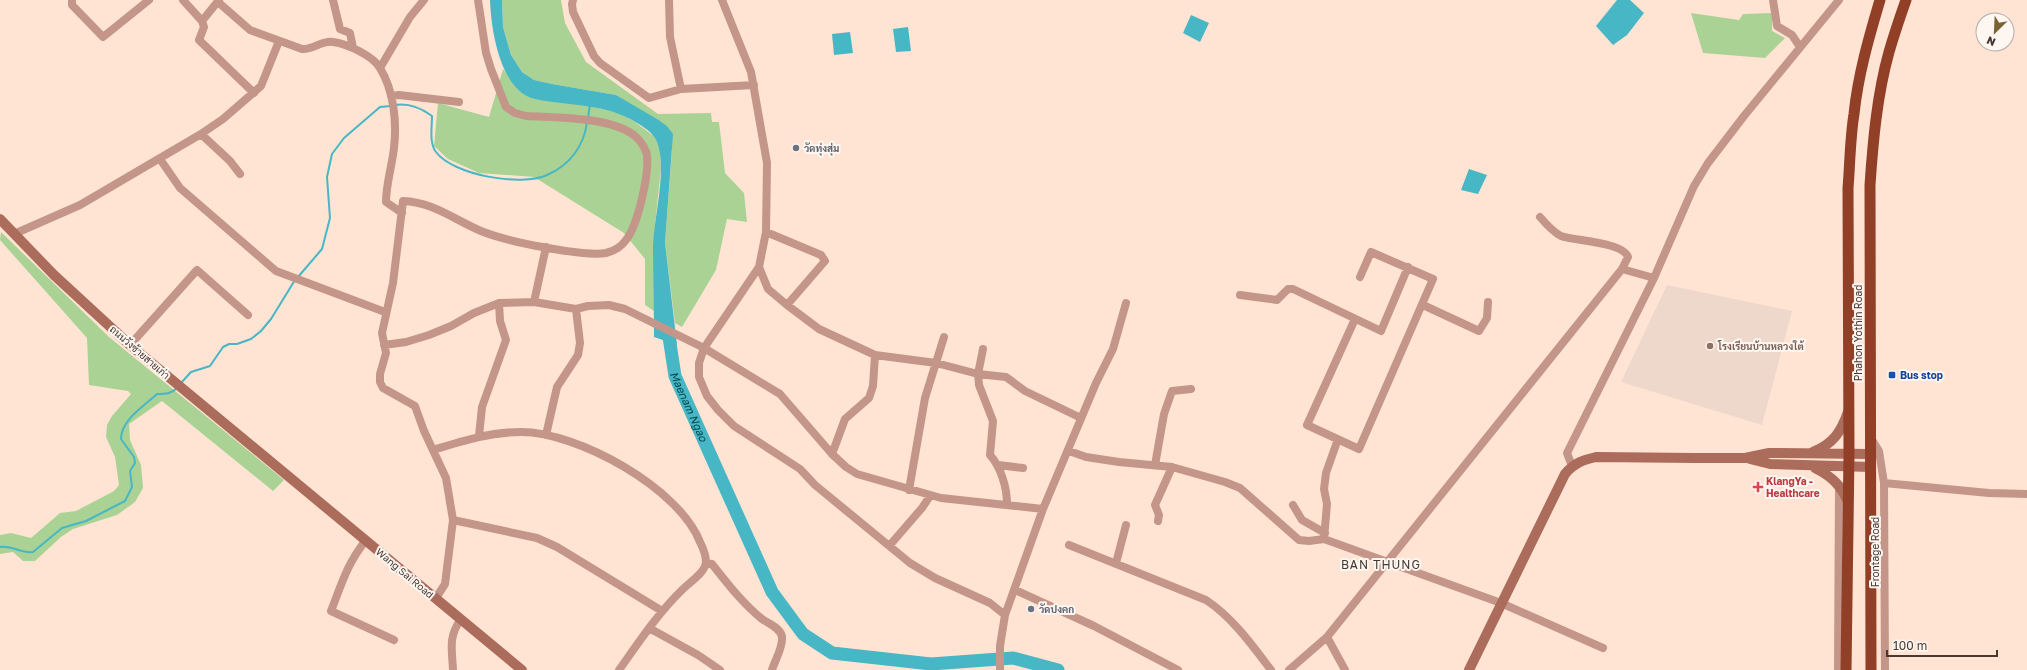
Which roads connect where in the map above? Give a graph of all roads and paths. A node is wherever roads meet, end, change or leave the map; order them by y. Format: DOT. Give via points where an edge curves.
graph roads {
  1 [pos="72,0"];
  2 [pos="149,0"];
  3 [pos="183,0"];
  4 [pos="333,0"];
  5 [pos="424,0"];
  6 [pos="478,0"];
  7 [pos="573,0"];
  8 [pos="669,0"];
  9 [pos="722,0"];
  10 [pos="1773,0"];
  11 [pos="1839,0"];
  12 [pos="1880,0"];
  13 [pos="1906,0"];
  14 [pos="219,1"];
  15 [pos="202,22"];
  16 [pos="279,41"];
  17 [pos="1800,46"];
  18 [pos="353,48"];
  19 [pos="380,68"];
  20 [pos="754,85"];
  21 [pos="681,89"];
  22 [pos="254,93"];
  23 [pos="391,98"];
  24 [pos="459,102"];
  25 [pos="201,134"];
  26 [pos="160,159"];
  27 [pos="240,174"];
  28 [pos="402,213"];
  29 [pos="1540,217"];
  30 [pos="0,219"];
  31 [pos="766,232"];
  32 [pos="14,234"];
  33 [pos="546,247"];
  34 [pos="759,267"];
  35 [pos="1408,267"];
  36 [pos="1622,269"];
  37 [pos="1360,277"];
  38 [pos="1654,278"];
  39 [pos="1240,295"];
  40 [pos="534,302"];
  41 [pos="1488,302"];
  42 [pos="499,303"];
  43 [pos="1126,303"];
  44 [pos="787,305"];
  45 [pos="1423,305"];
  46 [pos="576,309"];
  47 [pos="385,312"];
  48 [pos="248,315"];
  49 [pos="1354,319"];
  50 [pos="944,337"];
  51 [pos="130,345"];
  52 [pos="384,346"];
  53 [pos="704,348"];
  54 [pos="983,349"];
  55 [pos="875,355"];
  56 [pos="936,363"];
  57 [pos="978,374"];
  58 [pos="1191,389"];
  59 [pos="1849,410"];
  60 [pos="1081,418"];
  61 [pos="546,435"];
  62 [pos="479,436"];
  63 [pos="1871,437"];
  64 [pos="1338,439"];
  65 [pos="433,450"];
  66 [pos="1069,451"];
  67 [pos="832,454"];
  68 [pos="1810,454"];
  69 [pos="1849,454"];
  70 [pos="1871,454"];
  71 [pos="1745,458"];
  72 [pos="998,465"];
  73 [pos="1155,465"];
  74 [pos="1810,465"];
  75 [pos="1572,466"];
  76 [pos="1172,467"];
  77 [pos="1849,467"];
  78 [pos="1871,467"];
  79 [pos="1023,468"];
  80 [pos="288,476"];
  81 [pos="1884,483"];
  82 [pos="1839,485"];
  83 [pos="909,490"];
  84 [pos="2027,494"];
  85 [pos="930,496"];
  86 [pos="1848,502"];
  87 [pos="1006,504"];
  88 [pos="1292,505"];
  89 [pos="1043,509"];
  90 [pos="453,520"];
  91 [pos="1158,521"];
  92 [pos="1126,525"];
  93 [pos="1325,536"];
  94 [pos="366,540"];
  95 [pos="890,545"];
  96 [pos="1069,545"];
  97 [pos="706,563"];
  98 [pos="1116,563"];
  99 [pos="1386,563"];
  100 [pos="1015,590"];
  101 [pos="436,598"];
  102 [pos="1501,603"];
  103 [pos="662,611"];
  104 [pos="1005,615"];
  105 [pos="461,619"];
  106 [pos="649,628"];
  107 [pos="1327,637"];
  108 [pos="394,640"];
  109 [pos="1603,648"];
  110 [pos="453,670"];
  111 [pos="522,670"];
  112 [pos="619,670"];
  113 [pos="720,670"];
  114 [pos="772,670"];
  115 [pos="1000,670"];
  116 [pos="1178,670"];
  117 [pos="1271,670"];
  118 [pos="1289,670"];
  119 [pos="1345,670"];
  120 [pos="1469,670"];
  121 [pos="1838,670"];
  122 [pos="1846,670"];
  123 [pos="1871,670"];
  124 [pos="1885,670"];
  1 -- 2 [label="street" via="72,5 103,37"];
  3 -- 15 [label="street"];
  4 -- 18 [label="street" via="340,29 350,33"];
  5 -- 19 [label="street"];
  6 -- 33 [label="street" via="489,63 506,107 526,116 608,123 626,130 639,140 647,155 644,189 634,228 626,241 617,249 599,254"];
  7 -- 21 [label="street" via="573,12 589,48 600,63 649,98"];
  8 -- 21 [label="street" via="670,37"];
  9 -- 20 [label="street" via="752,72"];
  10 -- 17 [label="street" via="1778,26 1792,35"];
  11 -- 17 [label="street"];
  12 -- 59 [label="highway, Phahon Yothin Road" via="1860,76 1850,150"];
  13 -- 63 [label="highway, Phahon Yothin Road" via="1889,54 1872,144"];
  14 -- 15 [label="street"];
  14 -- 16 [label="street" via="250,30"];
  15 -- 22 [label="street" via="204,29 199,40"];
  16 -- 18 [label="street" via="309,50 333,41"];
  16 -- 22 [label="street" via="261,86"];
  17 -- 38 [label="street" via="1701,174"];
  18 -- 19 [label="street"];
  19 -- 23 [label="street"];
  20 -- 21 [label="street"];
  20 -- 31 [label="street" via="767,163"];
  22 -- 25 [label="street"];
  23 -- 24 [label="street"];
  23 -- 28 [label="street" via="396,119 386,202"];
  25 -- 26 [label="street"];
  25 -- 27 [label="street"];
  26 -- 32 [label="street" via="80,205"];
  26 -- 47 [label="street" via="180,188 276,272"];
  28 -- 33 [label="street" via="403,201 431,206 483,232"];
  28 -- 47 [label="street" via="393,284"];
  29 -- 36 [label="street" via="1556,233 1564,237 1622,250 1628,257"];
  30 -- 32 [label="main road, ถนนวังซ้ายสายเก่า"];
  31 -- 34 [label="street"];
  31 -- 44 [label="street" via="821,255 825,261"];
  32 -- 51 [label="main road, ถนนวังซ้ายสายเก่า"];
  33 -- 40 [label="street"];
  34 -- 44 [label="street" via="768,289"];
  34 -- 53 [label="street"];
  35 -- 37 [label="street" via="1371,252"];
  35 -- 45 [label="street" via="1433,279"];
  35 -- 49 [label="street" via="1381,331"];
  36 -- 38 [label="street"];
  36 -- 99 [label="street"];
  38 -- 75 [label="street" via="1567,453"];
  39 -- 49 [label="street" via="1277,300 1288,289 1293,289"];
  40 -- 42 [label="street"];
  40 -- 46 [label="street"];
  41 -- 45 [label="street" via="1487,318 1479,331"];
  42 -- 52 [label="street" via="429,335"];
  42 -- 62 [label="street" via="500,321 506,340 482,407"];
  43 -- 60 [label="street" via="1113,348"];
  44 -- 55 [label="street" via="819,329"];
  45 -- 64 [label="street" via="1359,449"];
  46 -- 53 [label="street" via="609,305 625,309"];
  46 -- 61 [label="street" via="580,343 578,355 557,387"];
  47 -- 52 [label="street" via="382,333"];
  48 -- 51 [label="street" via="197,270"];
  49 -- 64 [label="street" via="1307,425"];
  50 -- 56 [label="street"];
  51 -- 80 [label="main road, ถนนวังซ้ายสายเก่า"];
  52 -- 65 [label="street" via="386,353 380,382 383,388 415,406"];
  53 -- 67 [label="street" via="780,394"];
  53 -- 95 [label="street" via="699,363 699,376 707,396 718,410 734,426 800,469 815,485"];
  54 -- 57 [label="street"];
  55 -- 56 [label="street"];
  55 -- 67 [label="street" via="873,386 869,398 845,419"];
  56 -- 57 [label="street"];
  56 -- 83 [label="street" via="925,398"];
  57 -- 60 [label="street" via="1006,377 1025,391"];
  57 -- 72 [label="street" via="980,391 993,421 990,456"];
  58 -- 73 [label="street" via="1172,392 1164,414"];
  59 -- 68 [label="main road" via="1840,432 1825,447"];
  59 -- 69 [label="highway, Phahon Yothin Road"];
  60 -- 66 [label="street"];
  61 -- 62 [label="street" via="522,432"];
  61 -- 97 [label="street" via="609,459 653,486 688,519 697,534"];
  62 -- 65 [label="street"];
  63 -- 70 [label="highway, Phahon Yothin Road"];
  63 -- 81 [label="street, Frontage Road" via="1879,451"];
  64 -- 93 [label="street" via="1326,473"];
  65 -- 90 [label="street" via="446,478"];
  66 -- 73 [label="street" via="1086,457"];
  66 -- 89 [label="street"];
  67 -- 83 [label="street" via="857,474"];
  68 -- 69 [label="main road"];
  68 -- 71 [label="main road" via="1769,453"];
  69 -- 70 [label="main road"];
  69 -- 77 [label="highway, Phahon Yothin Road"];
  70 -- 78 [label="highway, Phahon Yothin Road"];
  71 -- 74 [label="main road" via="1770,464"];
  71 -- 75 [label="main road" via="1596,457"];
  72 -- 79 [label="street"];
  72 -- 87 [label="street" via="1007,494"];
  73 -- 76 [label="street"];
  74 -- 77 [label="main road"];
  74 -- 82 [label="main road" via="1827,474"];
  75 -- 102 [label="main road" via="1565,474"];
  76 -- 91 [label="street" via="1155,505 1159,515"];
  76 -- 93 [label="street" via="1240,488 1299,540 1309,542"];
  77 -- 78 [label="main road"];
  77 -- 86 [label="highway, Phahon Yothin Road"];
  78 -- 123 [label="highway, Phahon Yothin Road"];
  80 -- 94 [label="main road, Wang Sai Road"];
  81 -- 84 [label="street"];
  81 -- 124 [label="street, Frontage Road"];
  82 -- 86 [label="main road"];
  82 -- 121 [label="street"];
  83 -- 85 [label="street"];
  85 -- 87 [label="street"];
  85 -- 95 [label="street"];
  86 -- 122 [label="highway, Phahon Yothin Road"];
  87 -- 89 [label="street"];
  88 -- 93 [label="street" via="1302,520"];
  89 -- 100 [label="street"];
  90 -- 101 [label="street" via="445,584"];
  90 -- 103 [label="street" via="530,536 557,547"];
  92 -- 98 [label="street"];
  93 -- 99 [label="street"];
  94 -- 101 [label="main road, Wang Sai Road"];
  94 -- 108 [label="street" via="352,557 331,611"];
  95 -- 104 [label="street" via="923,572 990,603"];
  96 -- 98 [label="street"];
  97 -- 103 [label="street" via="700,574"];
  97 -- 114 [label="street" via="712,564 761,618 782,636 782,644"];
  98 -- 117 [label="street" via="1211,603 1251,644"];
  99 -- 102 [label="street"];
  99 -- 107 [label="street"];
  100 -- 104 [label="street"];
  100 -- 116 [label="street" via="1094,626"];
  101 -- 105 [label="main road, Wang Sai Road"];
  102 -- 109 [label="street"];
  102 -- 120 [label="main road"];
  103 -- 106 [label="street"];
  104 -- 115 [label="street" via="1000,646"];
  105 -- 110 [label="street" via="454,629 451,644"];
  105 -- 111 [label="main road, Wang Sai Road"];
  106 -- 112 [label="street"];
  106 -- 113 [label="street"];
  107 -- 118 [label="street"];
  107 -- 119 [label="street"];
}
